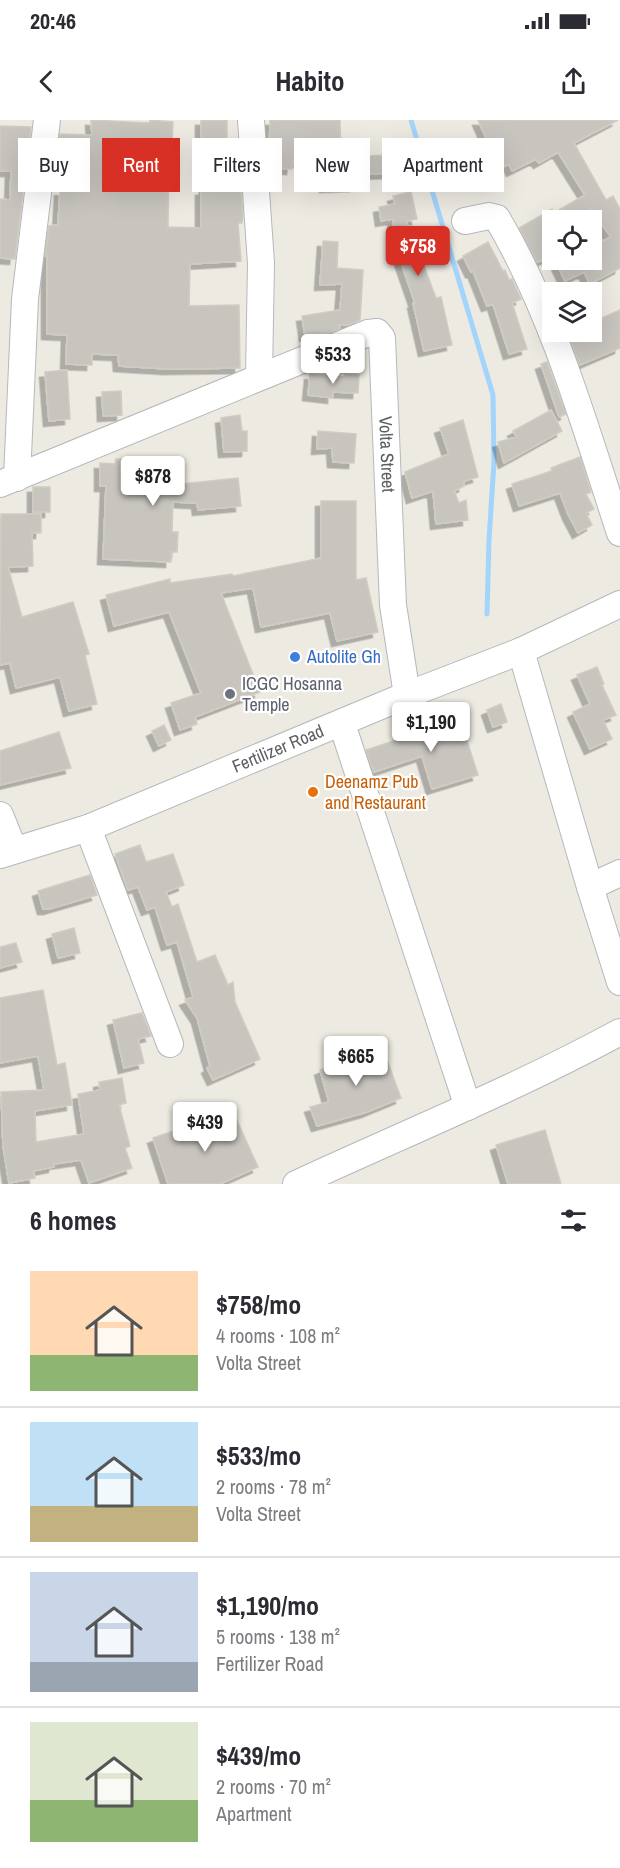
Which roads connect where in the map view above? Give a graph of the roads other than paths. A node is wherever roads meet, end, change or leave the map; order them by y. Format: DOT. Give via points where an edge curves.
graph roads {
  1 [pos="47,120"];
  2 [pos="251,120"];
  3 [pos="465,221"];
  4 [pos="259,376"];
  5 [pos="9,481"];
  6 [pos="620,533"];
  7 [pos="620,604"];
  8 [pos="521,651"];
  9 [pos="407,695"];
  10 [pos="342,724"];
  11 [pos="0,815"];
  12 [pos="88,828"];
  13 [pos="7,853"];
  14 [pos="620,873"];
  15 [pos="590,887"];
  16 [pos="620,982"];
  17 [pos="620,1032"];
  18 [pos="170,1044"];
  19 [pos="468,1107"];
  20 [pos="296,1184"];
  1 -- 5 [label="street" via="25,299"];
  2 -- 4 [label="street" via="261,263"];
  3 -- 6 [label="street" via="497,218 534,287"];
  4 -- 5 [label="street, Volta Street"];
  4 -- 9 [label="street, Volta Street" via="373,331 381,334 393,605"];
  7 -- 8 [label="street, Fertilizer Road"];
  8 -- 9 [label="street, Fertilizer Road"];
  8 -- 15 [label="street"];
  9 -- 10 [label="street, Fertilizer Road"];
  10 -- 12 [label="street, Fertilizer Road"];
  10 -- 19 [label="street"];
  11 -- 13 [label="street"];
  12 -- 13 [label="street, Fertilizer Road"];
  12 -- 18 [label="street"];
  14 -- 15 [label="street"];
  15 -- 16 [label="street"];
  17 -- 19 [label="street"];
  19 -- 20 [label="street"];
}
